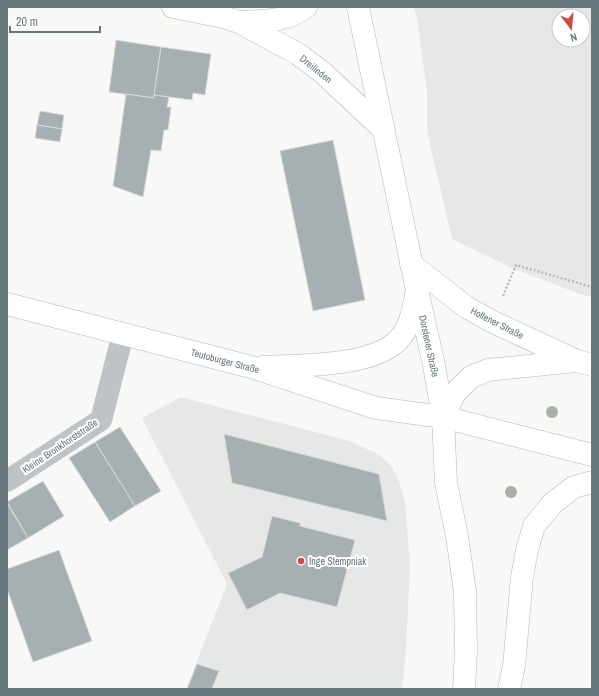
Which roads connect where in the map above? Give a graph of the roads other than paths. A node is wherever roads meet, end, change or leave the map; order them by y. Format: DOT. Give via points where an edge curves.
graph roads {
  1 [pos="173,7"];
  2 [pos="306,7"];
  3 [pos="358,7"];
  4 [pos="239,22"];
  5 [pos="384,130"];
  6 [pos="411,264"];
  7 [pos="417,290"];
  8 [pos="7,304"];
  9 [pos="123,334"];
  10 [pos="585,363"];
  11 [pos="251,367"];
  12 [pos="443,417"];
  13 [pos="592,454"];
  14 [pos="7,481"];
  15 [pos="592,482"];
  16 [pos="464,689"];
  17 [pos="509,689"];
  1 -- 4 [label="main road, Dreilinden"];
  2 -- 4 [label="main road, Dreilinden" via="288,17"];
  3 -- 5 [label="main road, Dorstener Straße"];
  4 -- 5 [label="main road, Dreilinden" via="309,62"];
  5 -- 6 [label="main road, Dorstener Straße"];
  6 -- 7 [label="main road, Dorstener Straße"];
  6 -- 10 [label="main road, Holtener Straße" via="466,307 493,322"];
  7 -- 11 [label="main road" via="410,322 398,342 372,356 341,362"];
  7 -- 12 [label="main road, Dorstener Straße"];
  8 -- 9 [label="main road, Teutoburger Straße"];
  9 -- 11 [label="main road, Teutoburger Straße"];
  9 -- 14 [label="street, Kleine Bronkhorststraße" via="101,420"];
  10 -- 12 [label="main road" via="488,370 471,377 455,393"];
  11 -- 12 [label="main road, Teutoburger Straße" via="376,408"];
  12 -- 13 [label="main road"];
  12 -- 16 [label="main road, Dorstener Straße" via="446,483 465,592"];
  15 -- 17 [label="main road" via="574,487 553,503 534,526 522,577 514,666"];
}
